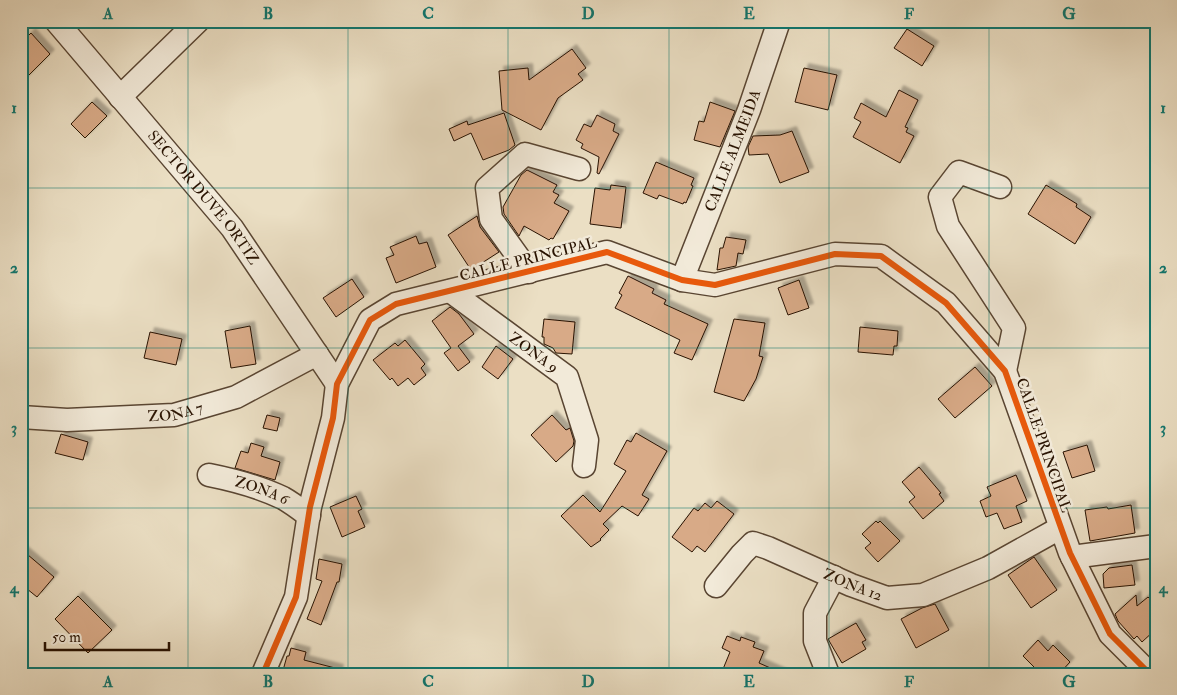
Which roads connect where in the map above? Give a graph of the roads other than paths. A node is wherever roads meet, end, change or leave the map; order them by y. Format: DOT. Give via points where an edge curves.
graph roads {
  1 [pos="56,21"];
  2 [pos="198,21"];
  3 [pos="779,21"];
  4 [pos="120,97"];
  5 [pos="579,169"];
  6 [pos="1000,187"];
  7 [pos="529,272"];
  8 [pos="682,280"];
  9 [pos="450,291"];
  10 [pos="317,354"];
  11 [pos="1005,370"];
  12 [pos="337,384"];
  13 [pos="21,417"];
  14 [pos="584,466"];
  15 [pos="209,474"];
  16 [pos="309,516"];
  17 [pos="1060,528"];
  18 [pos="1156,546"];
  19 [pos="1072,557"];
  20 [pos="834,577"];
  21 [pos="716,586"];
  22 [pos="263,674"];
  23 [pos="828,674"];
  24 [pos="1150,674"];
  1 -- 4 [label="street, SECTOR DUVE ORTIZ"];
  2 -- 4 [label="street"];
  3 -- 8 [label="street, CALLE ALMEIDA" via="742,127"];
  4 -- 10 [label="street, SECTOR DUVE ORTIZ" via="232,228"];
  5 -- 7 [label="street" via="526,154 487,188 491,219"];
  6 -- 11 [label="street" via="959,172 940,197 948,226 1014,328"];
  7 -- 8 [label="street, CALLE PRINCIPAL" via="607,252"];
  7 -- 9 [label="street, CALLE PRINCIPAL"];
  8 -- 11 [label="street, CALLE PRINCIPAL" via="715,285 835,254 881,256 946,304"];
  9 -- 12 [label="street, CALLE PRINCIPAL" via="396,304 370,320"];
  9 -- 14 [label="street, ZONA 9" via="567,377 587,440"];
  10 -- 12 [label="street, SECTOR DUVE ORTIZ"];
  10 -- 13 [label="street, ZONA 7" via="236,397 174,415 67,420"];
  11 -- 17 [label="street, CALLE PRINCIPAL"];
  12 -- 16 [label="street, CALLE PRINCIPAL" via="333,418"];
  15 -- 16 [label="street, ZONA 6" via="285,499"];
  16 -- 22 [label="street, CALLE PRINCIPAL" via="296,597"];
  17 -- 19 [label="street, CALLE PRINCIPAL"];
  17 -- 20 [label="street, ZONA 12" via="988,568 923,595 887,598"];
  18 -- 19 [label="street"];
  19 -- 24 [label="street, CALLE PRINCIPAL" via="1110,634"];
  20 -- 21 [label="street, ZONA 12" via="753,543"];
  20 -- 23 [label="street" via="815,613 815,641"];
}
